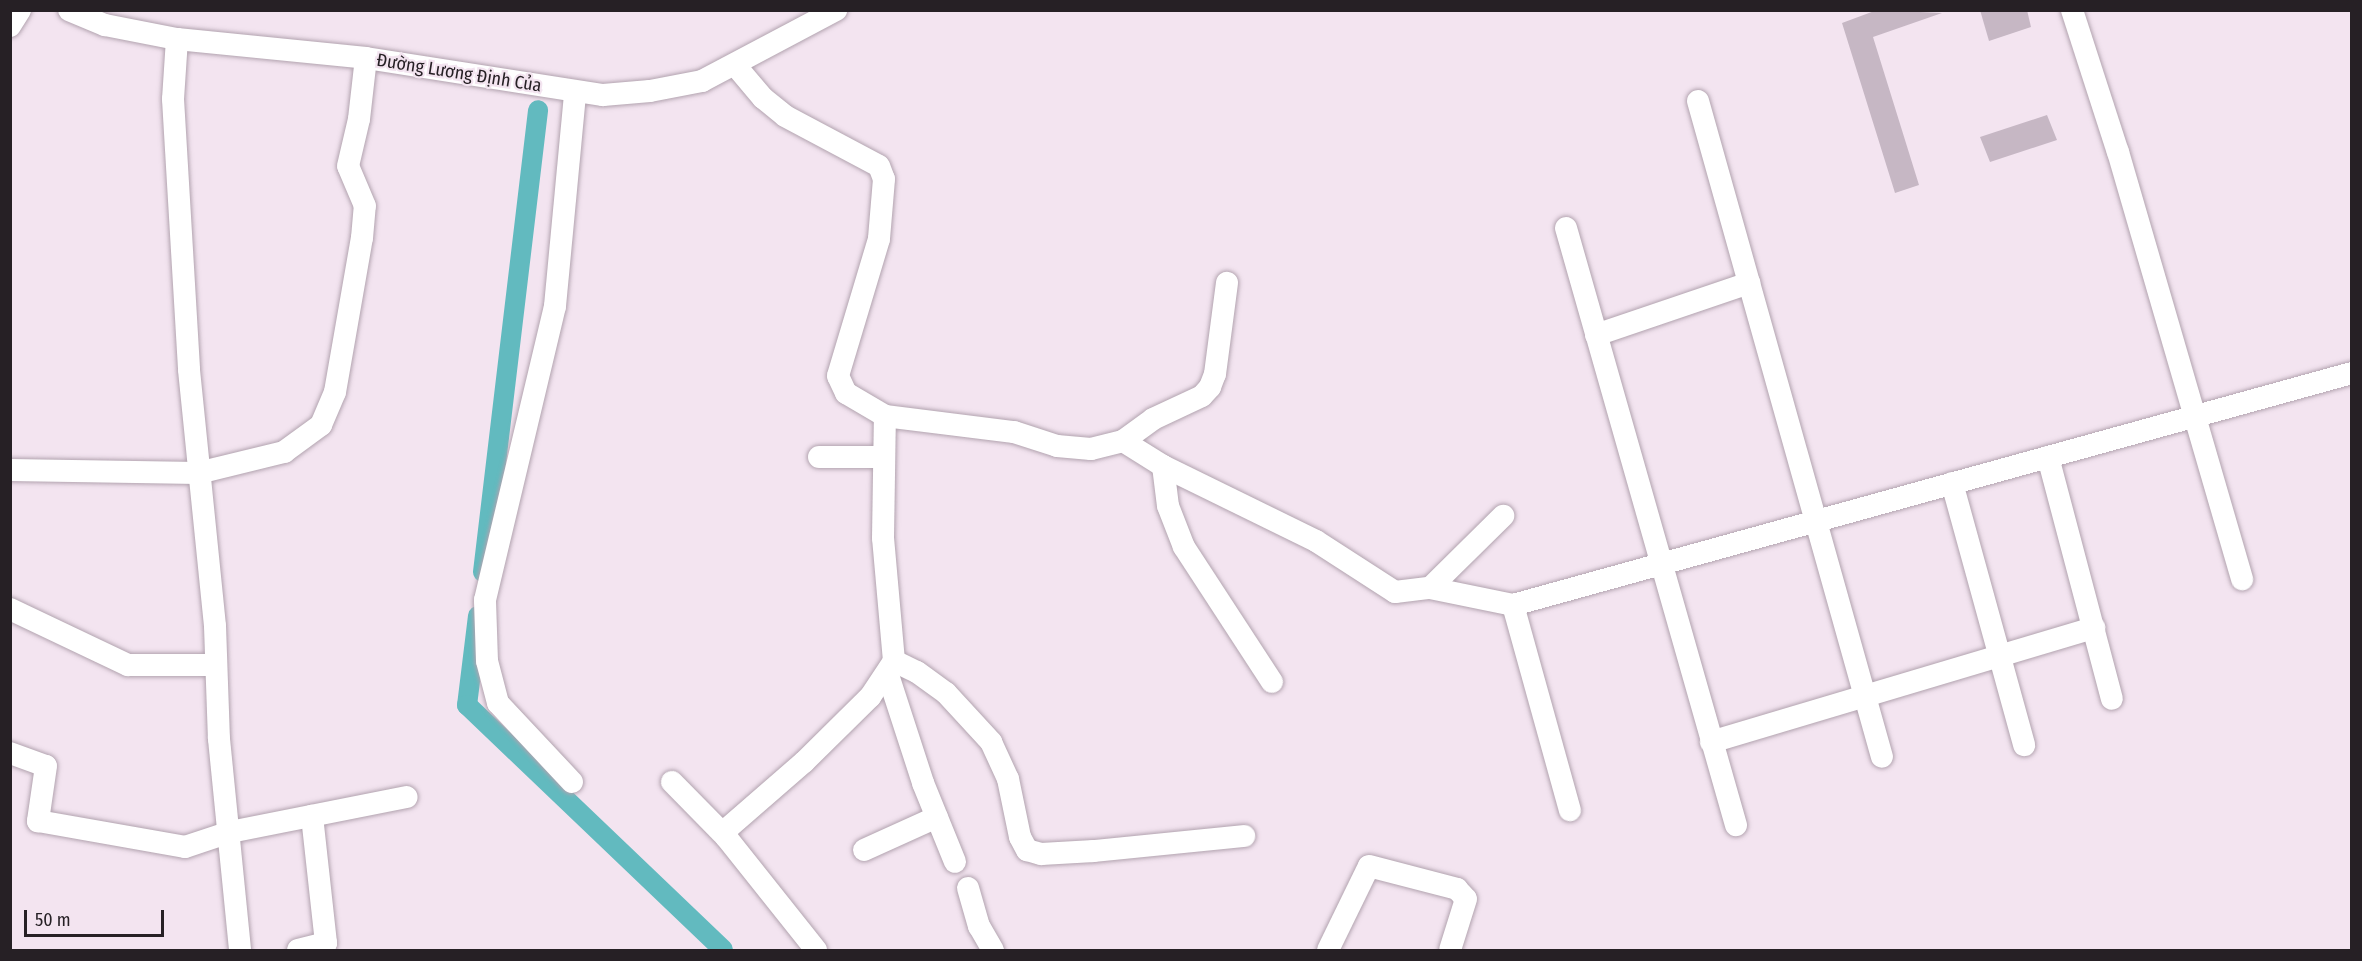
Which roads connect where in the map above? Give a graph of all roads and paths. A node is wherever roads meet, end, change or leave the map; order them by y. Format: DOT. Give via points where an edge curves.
graph roads {
  1 [pos="20,10"];
  2 [pos="69,10"];
  3 [pos="836,10"];
  4 [pos="2072,10"];
  5 [pos="10,26"];
  6 [pos="177,39"];
  7 [pos="366,58"];
  8 [pos="735,65"];
  9 [pos="575,94"];
  10 [pos="1698,101"];
  11 [pos="1566,228"];
  12 [pos="1227,283"];
  13 [pos="1749,283"];
  14 [pos="1596,335"];
  15 [pos="2352,373"];
  16 [pos="885,416"];
  17 [pos="2196,417"];
  18 [pos="1123,441"];
  19 [pos="819,457"];
  20 [pos="883,457"];
  21 [pos="2048,457"];
  22 [pos="1163,466"];
  23 [pos="10,470"];
  24 [pos="198,473"];
  25 [pos="1952,483"];
  26 [pos="1503,516"];
  27 [pos="1815,521"];
  28 [pos="1659,564"];
  29 [pos="2242,579"];
  30 [pos="1430,588"];
  31 [pos="1513,605"];
  32 [pos="10,609"];
  33 [pos="2094,628"];
  34 [pos="2000,657"];
  35 [pos="215,665"];
  36 [pos="891,668"];
  37 [pos="1272,682"];
  38 [pos="1864,696"];
  39 [pos="2112,699"];
  40 [pos="1711,742"];
  41 [pos="2024,745"];
  42 [pos="10,753"];
  43 [pos="1882,757"];
  44 [pos="572,782"];
  45 [pos="672,782"];
  46 [pos="407,797"];
  47 [pos="1570,810"];
  48 [pos="312,816"];
  49 [pos="937,817"];
  50 [pos="1736,825"];
  51 [pos="230,832"];
  52 [pos="1244,836"];
  53 [pos="726,837"];
  54 [pos="864,849"];
  55 [pos="955,861"];
  56 [pos="968,888"];
  57 [pos="240,951"];
  58 [pos="298,951"];
  59 [pos="816,951"];
  60 [pos="993,951"];
  61 [pos="1328,951"];
  62 [pos="1450,951"];
  1 -- 5 [label="street"];
  2 -- 6 [label="street, Đường Lương Định Của" via="105,25"];
  3 -- 8 [label="street, Đường Lương Định Của"];
  4 -- 17 [label="street"];
  6 -- 7 [label="street, Đường Lương Định Của"];
  6 -- 24 [label="street" via="173,99"];
  7 -- 9 [label="street, Đường Lương Định Của"];
  7 -- 24 [label="street" via="359,119 348,166 365,206 335,392 321,425 302,442 263,460"];
  8 -- 9 [label="street, Đường Lương Định Của" via="676,87 627,94"];
  8 -- 16 [label="street" via="763,98 785,116 879,166 885,179 879,239 838,376 846,393"];
  9 -- 44 [label="street" via="555,306 485,600 487,661 498,703"];
  10 -- 13 [label="street"];
  11 -- 14 [label="street"];
  12 -- 18 [label="street" via="1210,387 1202,396 1153,419"];
  13 -- 14 [label="street"];
  13 -- 27 [label="street"];
  14 -- 28 [label="street"];
  15 -- 17 [label="street"];
  16 -- 18 [label="street" via="1014,432 1057,446 1091,449"];
  16 -- 20 [label="street"];
  17 -- 21 [label="street"];
  17 -- 29 [label="street"];
  18 -- 22 [label="street"];
  19 -- 20 [label="street"];
  20 -- 36 [label="street" via="883,538"];
  21 -- 25 [label="street"];
  21 -- 33 [label="street"];
  22 -- 30 [label="street" via="1316,541 1395,592"];
  22 -- 37 [label="street" via="1168,506 1184,547"];
  23 -- 24 [label="street"];
  24 -- 35 [label="street" via="215,626"];
  25 -- 27 [label="street"];
  25 -- 34 [label="street"];
  26 -- 30 [label="street"];
  27 -- 28 [label="street"];
  27 -- 38 [label="street"];
  28 -- 31 [label="street"];
  28 -- 40 [label="street"];
  30 -- 31 [label="street"];
  31 -- 47 [label="street"];
  32 -- 35 [label="street" via="128,665"];
  33 -- 34 [label="street"];
  33 -- 39 [label="street"];
  34 -- 38 [label="street"];
  34 -- 41 [label="street"];
  35 -- 51 [label="street"];
  36 -- 49 [label="street"];
  36 -- 52 [label="street" via="917,672 946,693 991,742 1008,779 1020,837 1027,850 1041,854 1094,851"];
  36 -- 53 [label="street" via="804,762 728,828"];
  38 -- 40 [label="street"];
  38 -- 43 [label="street"];
  40 -- 50 [label="street"];
  42 -- 51 [label="street" via="46,766 38,821 185,847"];
  45 -- 53 [label="street"];
  46 -- 48 [label="street"];
  48 -- 51 [label="street"];
  48 -- 58 [label="street" via="326,943"];
  49 -- 54 [label="street"];
  49 -- 55 [label="street"];
  51 -- 57 [label="street"];
  53 -- 59 [label="street"];
  56 -- 60 [label="street" via="979,926"];
  61 -- 62 [label="street" via="1369,866 1457,890 1466,899"];
}
